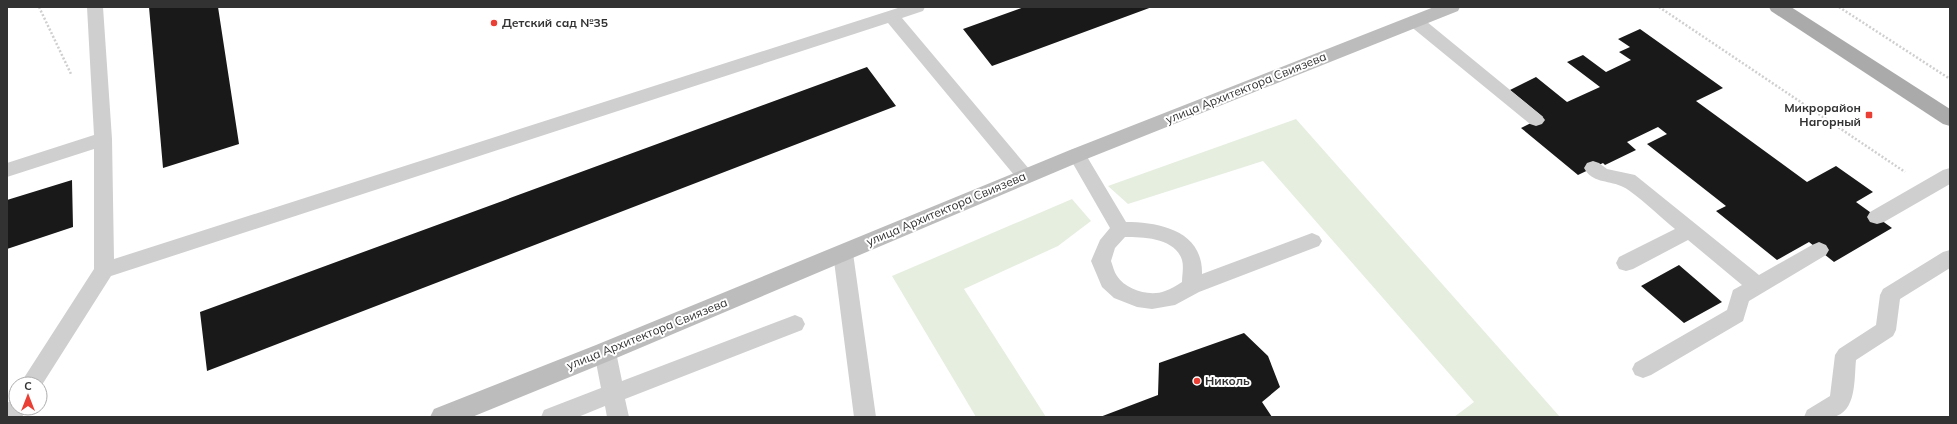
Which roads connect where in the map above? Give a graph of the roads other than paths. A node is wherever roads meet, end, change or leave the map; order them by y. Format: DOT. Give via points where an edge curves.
graph roads {
  1 [pos="95,7"];
  2 [pos="917,7"];
  3 [pos="1451,7"];
  4 [pos="1778,7"];
  5 [pos="891,16"];
  6 [pos="1415,21"];
  7 [pos="1950,118"];
  8 [pos="1536,120"];
  9 [pos="103,139"];
  10 [pos="1077,155"];
  11 [pos="1593,168"];
  12 [pos="7,170"];
  13 [pos="1950,175"];
  14 [pos="1026,176"];
  15 [pos="1877,217"];
  16 [pos="1120,229"];
  17 [pos="1689,230"];
  18 [pos="1312,240"];
  19 [pos="1819,250"];
  20 [pos="843,253"];
  21 [pos="1950,258"];
  22 [pos="1626,263"];
  23 [pos="104,270"];
  24 [pos="1192,286"];
  25 [pos="1758,286"];
  26 [pos="796,324"];
  27 [pos="605,352"];
  28 [pos="1643,369"];
  29 [pos="36,376"];
  30 [pos="614,394"];
  31 [pos="443,417"];
  32 [pos="552,417"];
  33 [pos="618,417"];
  34 [pos="865,417"];
  35 [pos="1815,417"];
  1 -- 9 [label="lane"];
  2 -- 5 [label="lane"];
  3 -- 6 [label="main road, улица Архитектора Свиязева"];
  4 -- 7 [label="main road"];
  5 -- 14 [label="lane"];
  5 -- 23 [label="lane"];
  6 -- 8 [label="lane"];
  6 -- 10 [label="main road, улица Архитектора Свиязева"];
  9 -- 12 [label="lane"];
  9 -- 23 [label="lane"];
  10 -- 14 [label="main road, улица Архитектора Свиязева"];
  10 -- 16 [label="lane"];
  11 -- 17 [label="lane" via="1602,175 1628,180"];
  13 -- 15 [label="lane"];
  14 -- 20 [label="main road, улица Архитектора Свиязева"];
  16 -- 24 [label="lane" via="1165,233 1184,246 1192,260"];
  16 -- 24 [label="lane" via="1107,245 1102,261 1109,281 1121,292 1137,299 1152,301 1168,298"];
  17 -- 22 [label="lane"];
  17 -- 25 [label="lane"];
  18 -- 24 [label="lane"];
  19 -- 25 [label="lane"];
  20 -- 27 [label="main road, улица Архитектора Свиязева"];
  20 -- 34 [label="lane"];
  21 -- 35 [label="lane" via="1890,295 1886,330 1846,355 1840,401"];
  23 -- 29 [label="lane"];
  25 -- 28 [label="lane" via="1740,296 1736,315"];
  26 -- 30 [label="lane"];
  27 -- 30 [label="lane"];
  27 -- 31 [label="main road, улица Архитектора Свиязева"];
  30 -- 32 [label="lane"];
  30 -- 33 [label="lane"];
}
